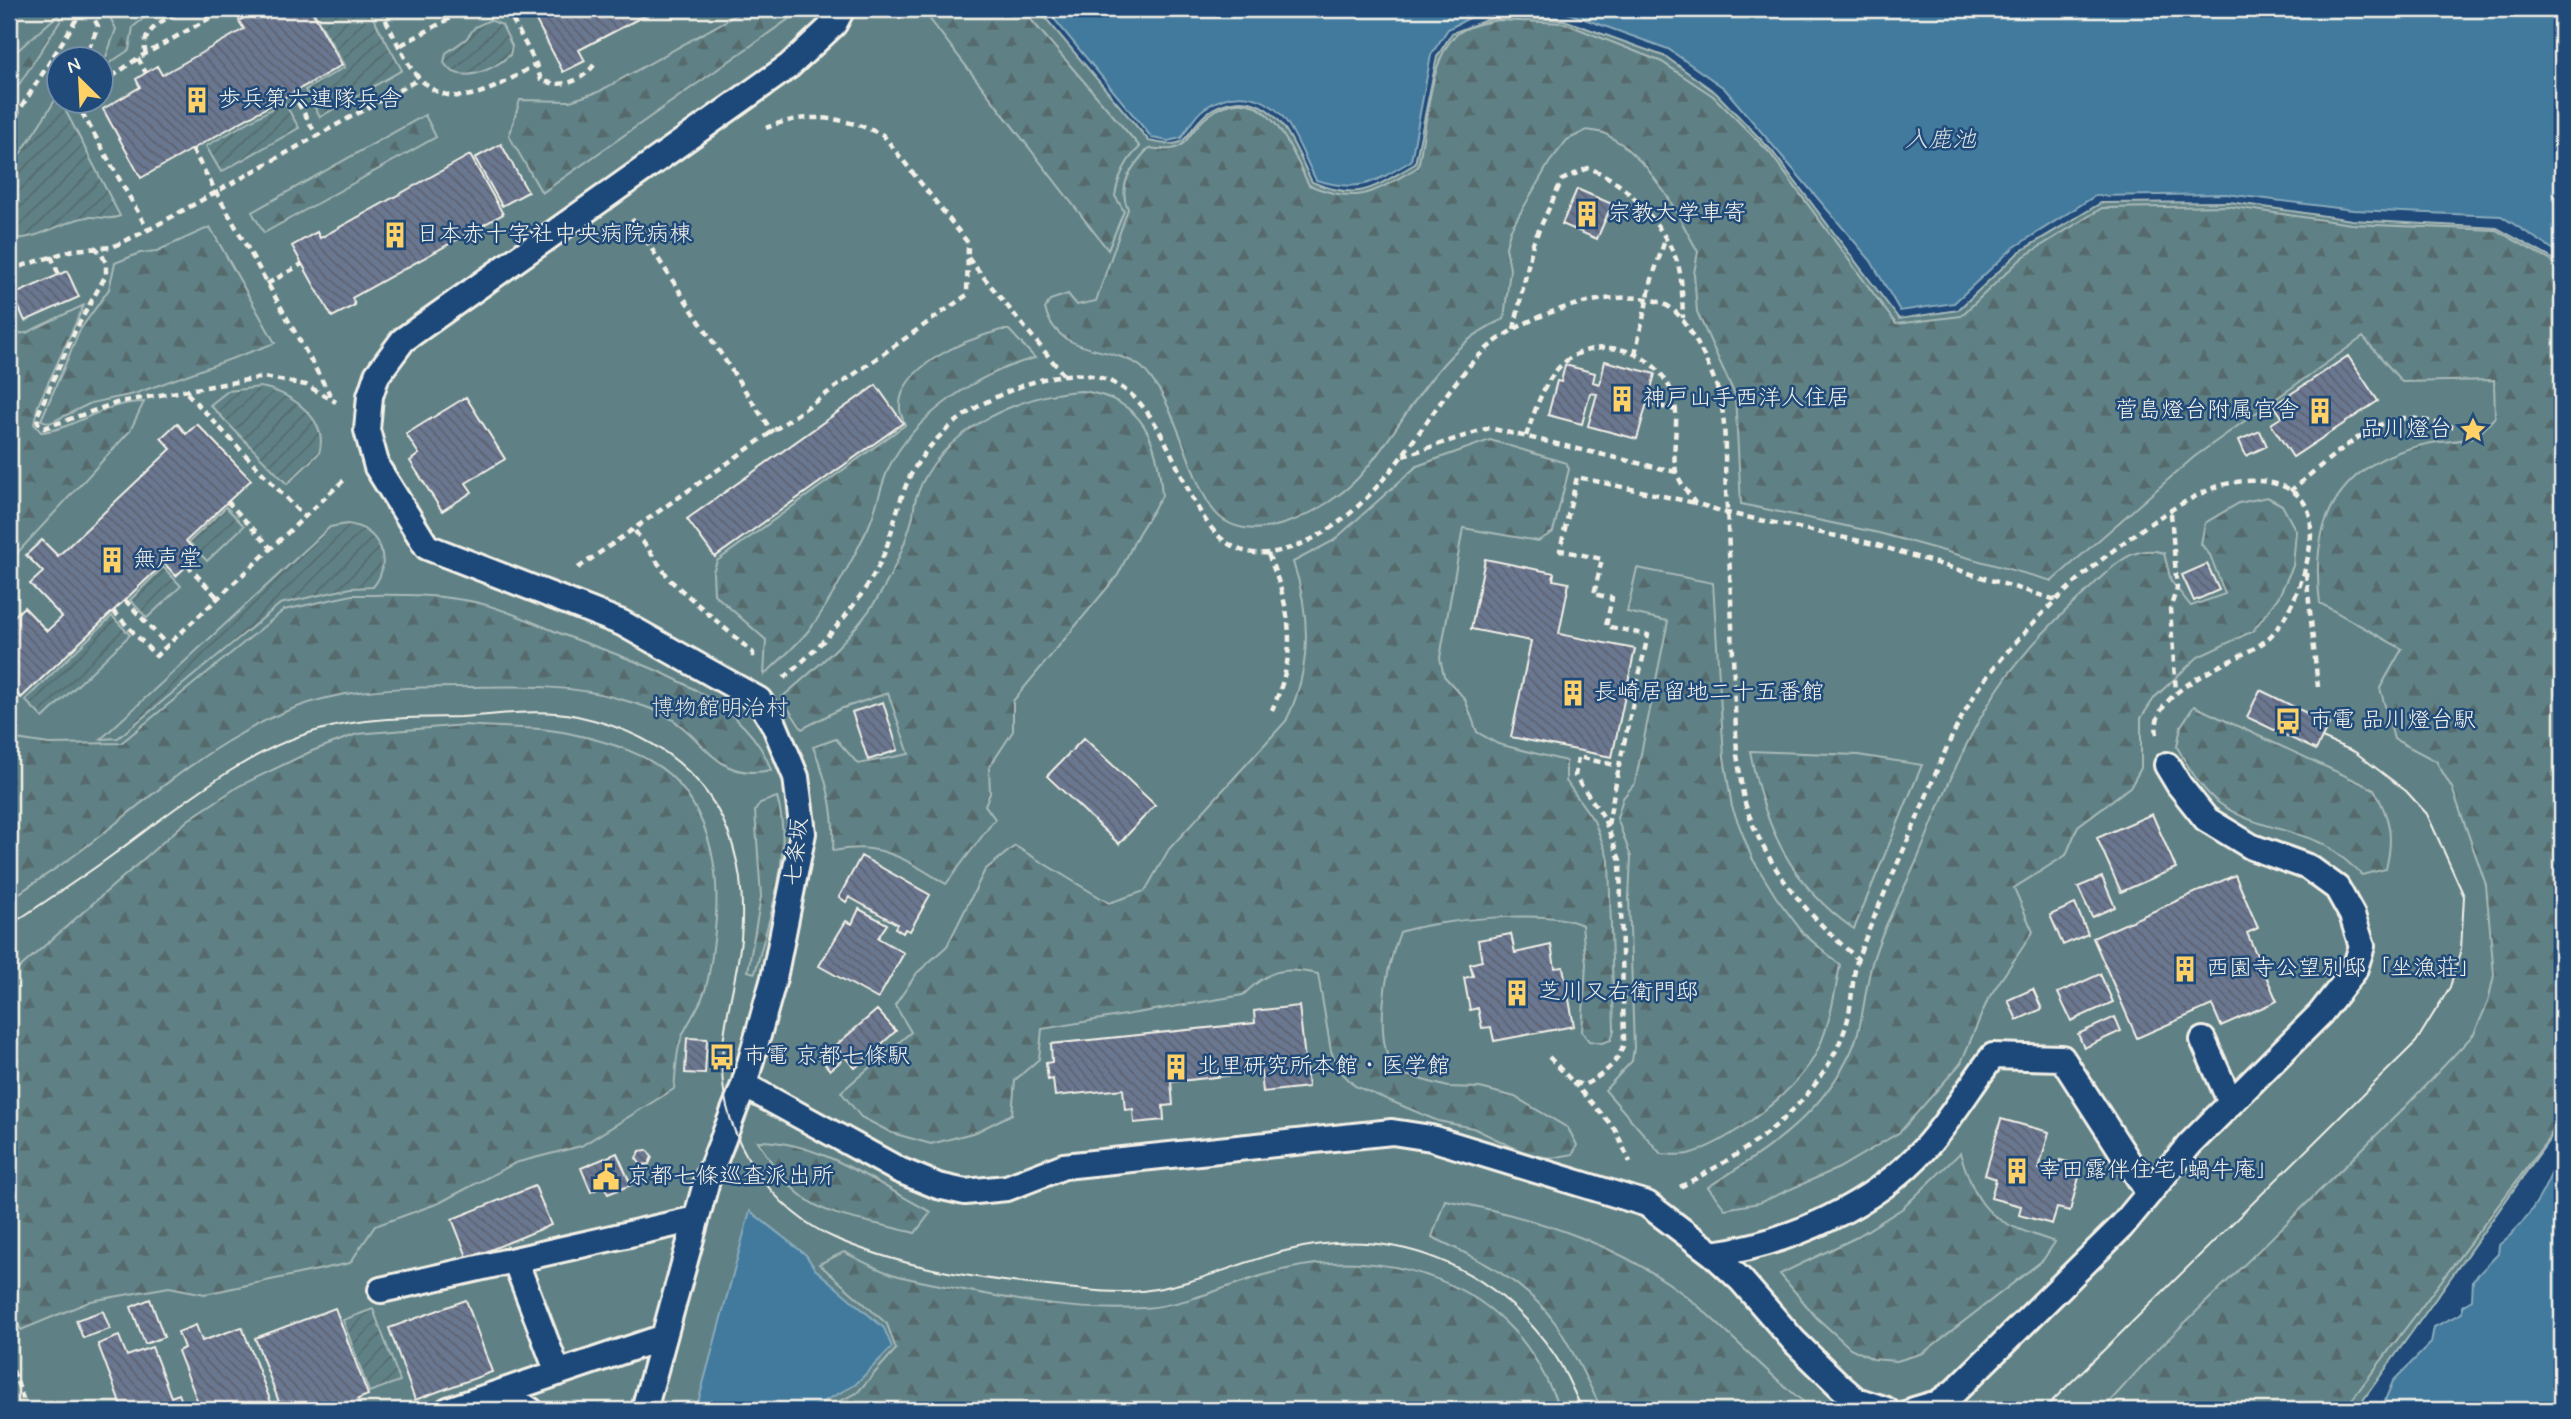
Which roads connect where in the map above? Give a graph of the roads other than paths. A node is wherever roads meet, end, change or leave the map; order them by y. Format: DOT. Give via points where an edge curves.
graph roads {
  1 [pos="842,9"];
  2 [pos="2167,765"];
  3 [pos="2203,1040"];
  4 [pos="744,1085"];
  5 [pos="2231,1101"];
  6 [pos="2148,1192"];
  7 [pos="696,1219"];
  8 [pos="1713,1254"];
  9 [pos="515,1260"];
  10 [pos="381,1290"];
  11 [pos="664,1336"];
  12 [pos="558,1373"];
  13 [pos="503,1393"];
  14 [pos="448,1410"];
  15 [pos="530,1410"];
  16 [pos="643,1410"];
  17 [pos="1886,1410"];
  18 [pos="1914,1410"];
  1 -- 4 [label="lane, 七条坂" via="834,24 789,66 403,340 377,375 367,417 372,454 427,547 622,623 759,700 774,724 796,777 803,833 774,978"];
  2 -- 5 [label="lane" via="2206,819 2252,847 2308,867 2337,888 2362,946 2354,971 2320,1014"];
  3 -- 5 [label="lane"];
  4 -- 7 [label="lane, 七条坂"];
  4 -- 8 [label="lane" via="899,1170 965,1192 1007,1188 1064,1166 1405,1132 1647,1204"];
  5 -- 6 [label="lane"];
  6 -- 8 [label="lane" via="2062,1058 1993,1056 1949,1121 1899,1173 1842,1210 1782,1238"];
  6 -- 18 [label="lane" via="2122,1227 1955,1391 1938,1403"];
  7 -- 9 [label="lane"];
  7 -- 11 [label="lane, 七条坂"];
  8 -- 17 [label="lane" via="1840,1386 1856,1400"];
  9 -- 10 [label="lane"];
  9 -- 12 [label="lane"];
  11 -- 12 [label="lane"];
  11 -- 16 [label="lane, 七条坂"];
  12 -- 13 [label="lane"];
  13 -- 14 [label="lane"];
  13 -- 15 [label="lane"];
}
